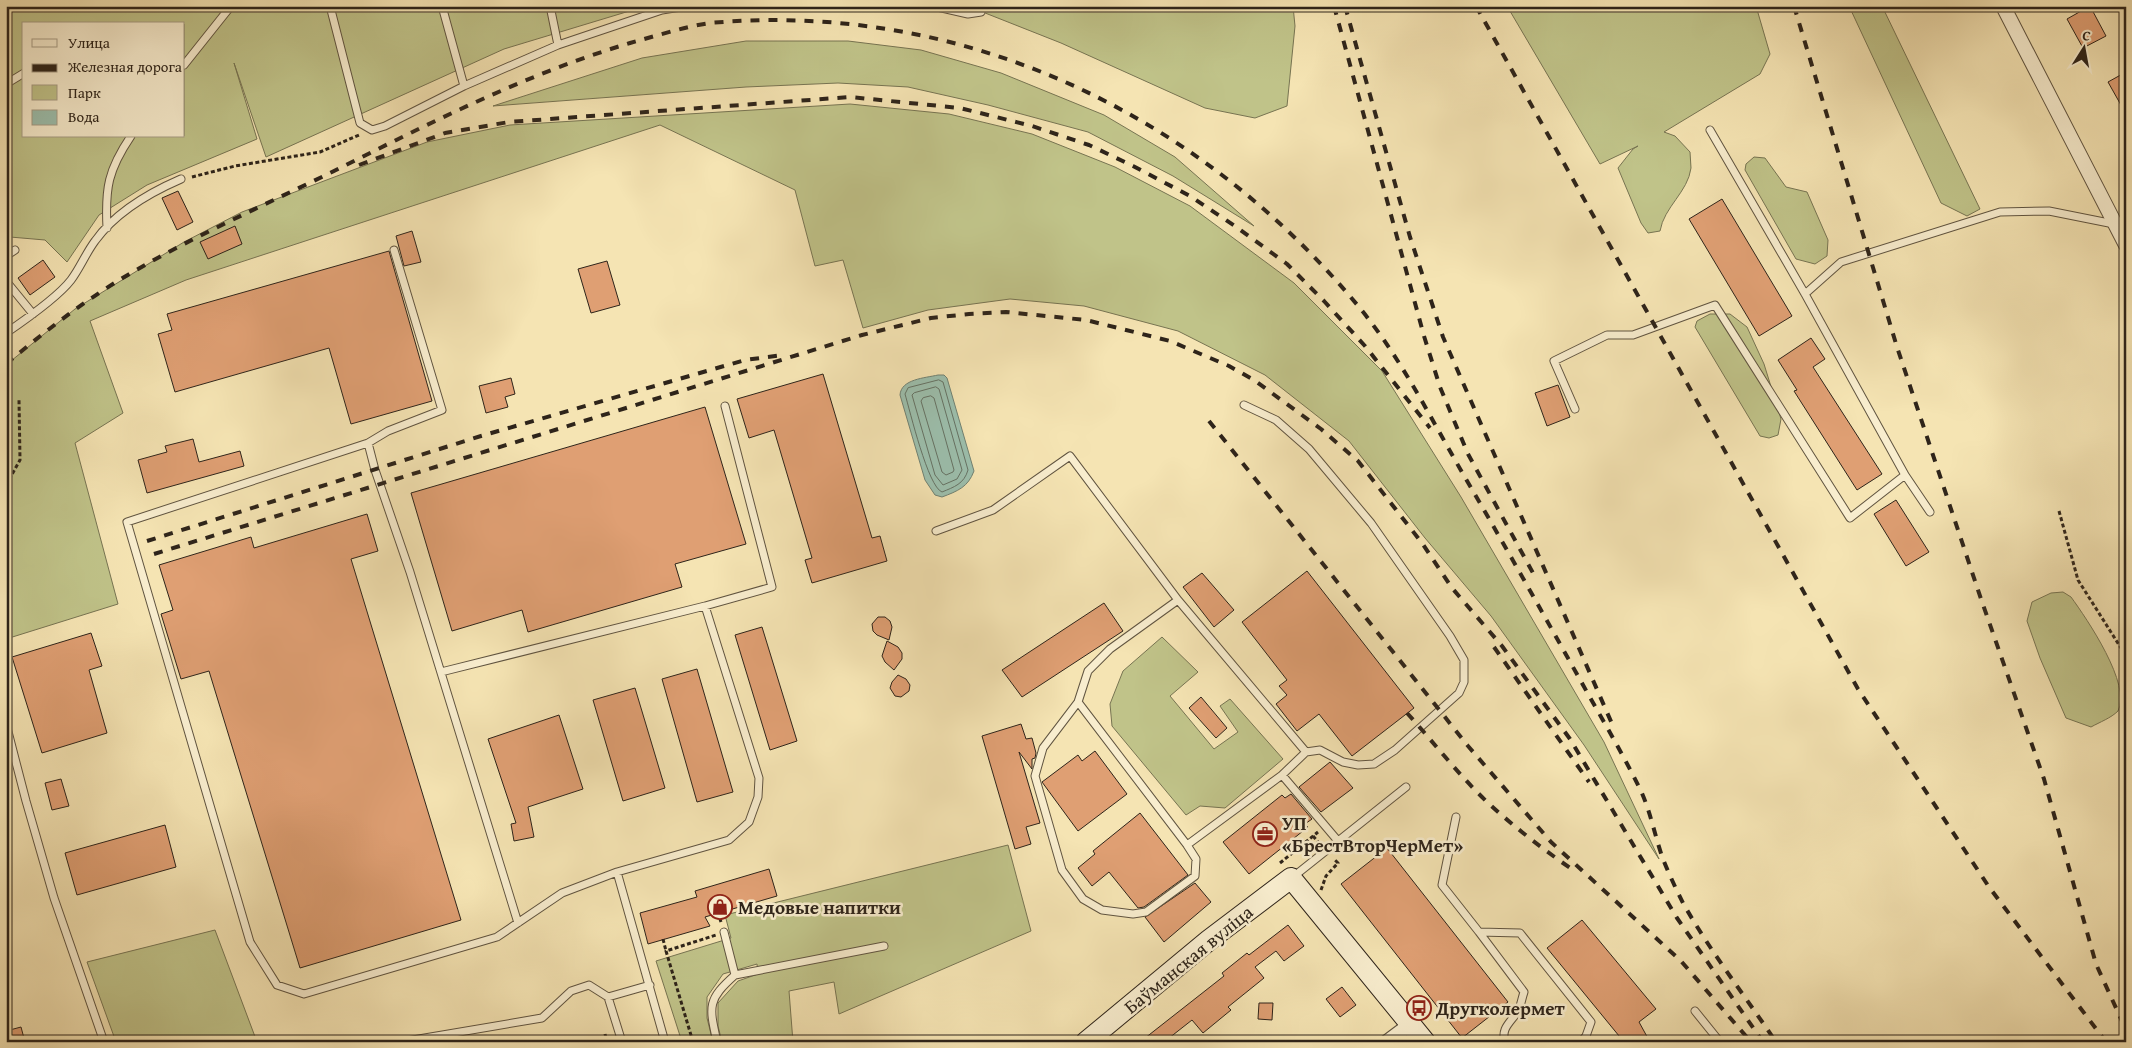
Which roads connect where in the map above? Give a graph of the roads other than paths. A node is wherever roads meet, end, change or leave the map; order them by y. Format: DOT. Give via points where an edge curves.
graph roads {
  1 [pos="232,6"];
  2 [pos="330,6"];
  3 [pos="442,6"];
  4 [pos="550,6"];
  5 [pos="687,6"];
  6 [pos="933,6"];
  7 [pos="980,6"];
  8 [pos="2003,6"];
  9 [pos="662,8"];
  10 [pos="558,45"];
  11 [pos="185,64"];
  12 [pos="22,74"];
  13 [pos="6,84"];
  14 [pos="464,86"];
  15 [pos="1710,130"];
  16 [pos="130,138"];
  17 [pos="181,179"];
  18 [pos="2120,223"];
  19 [pos="107,228"];
  20 [pos="2126,245"];
  21 [pos="15,250"];
  22 [pos="394,250"];
  23 [pos="6,256"];
  24 [pos="6,281"];
  25 [pos="1804,294"];
  26 [pos="33,314"];
  27 [pos="6,333"];
  28 [pos="1244,405"];
  29 [pos="725,406"];
  30 [pos="1575,409"];
  31 [pos="368,443"];
  32 [pos="1905,475"];
  33 [pos="1930,512"];
  34 [pos="936,531"];
  35 [pos="1178,600"];
  36 [pos="705,606"];
  37 [pos="441,672"];
  38 [pos="1078,702"];
  39 [pos="6,724"];
  40 [pos="1306,752"];
  41 [pos="1282,775"];
  42 [pos="1406,787"];
  43 [pos="1456,818"];
  44 [pos="1338,841"];
  45 [pos="1187,845"];
  46 [pos="617,872"];
  47 [pos="1291,878"];
  48 [pos="518,922"];
  49 [pos="724,932"];
  50 [pos="1478,932"];
  51 [pos="884,946"];
  52 [pos="735,975"];
  53 [pos="650,985"];
  54 [pos="608,998"];
  55 [pos="1695,1011"];
  56 [pos="1411,1024"];
  57 [pos="104,1042"];
  58 [pos="401,1042"];
  59 [pos="622,1042"];
  60 [pos="665,1042"];
  61 [pos="718,1042"];
  62 [pos="1086,1042"];
  63 [pos="1387,1042"];
  64 [pos="1425,1042"];
  65 [pos="1505,1042"];
  66 [pos="1581,1042"];
  67 [pos="1720,1042"];
  1 -- 11 [label="lane"];
  2 -- 14 [label="lane" via="360,123 372,130 385,126"];
  3 -- 14 [label="lane"];
  4 -- 10 [label="lane"];
  5 -- 9 [label="lane"];
  6 -- 7 [label="lane" via="968,14 981,12"];
  8 -- 18 [label="street"];
  9 -- 10 [label="lane"];
  10 -- 14 [label="lane"];
  12 -- 13 [label="lane"];
  15 -- 25 [label="lane"];
  16 -- 19 [label="lane" via="110,176 105,197"];
  17 -- 19 [label="lane" via="159,189"];
  18 -- 20 [label="street"];
  18 -- 25 [label="lane" via="2049,211 2000,212 1841,262"];
  19 -- 26 [label="lane" via="70,281"];
  21 -- 23 [label="lane"];
  22 -- 31 [label="lane" via="442,410 388,431"];
  24 -- 26 [label="lane"];
  25 -- 32 [label="lane"];
  26 -- 27 [label="lane"];
  28 -- 40 [label="lane" via="1276,420 1309,449 1371,523 1464,660 1464,682 1459,693 1395,750 1374,764 1343,762 1320,750"];
  29 -- 36 [label="lane" via="772,587"];
  30 -- 32 [label="lane" via="1554,361 1607,335 1633,335 1715,305 1850,518"];
  31 -- 37 [label="lane"];
  31 -- 48 [label="lane" via="127,522 250,942 277,986 304,994 497,937"];
  32 -- 33 [label="lane"];
  34 -- 35 [label="lane" via="993,510 1070,456"];
  35 -- 38 [label="lane" via="1110,649 1088,671"];
  35 -- 40 [label="lane"];
  36 -- 37 [label="lane"];
  36 -- 46 [label="lane" via="759,778 758,797 749,822 729,840"];
  37 -- 48 [label="lane"];
  38 -- 45 [label="lane"];
  38 -- 45 [label="lane" via="1043,748 1035,776 1062,870 1082,899 1102,910 1134,914 1146,912 1195,876 1196,859"];
  39 -- 57 [label="lane" via="54,898"];
  40 -- 41 [label="lane"];
  41 -- 44 [label="lane"];
  41 -- 45 [label="lane"];
  42 -- 44 [label="lane"];
  43 -- 50 [label="lane" via="1442,885"];
  44 -- 47 [label="lane"];
  46 -- 48 [label="lane" via="562,893"];
  46 -- 53 [label="lane"];
  47 -- 56 [label="street"];
  47 -- 62 [label="street, Баўманская вуліца" via="1209,940"];
  49 -- 52 [label="lane"];
  50 -- 65 [label="lane" via="1524,992 1518,1010 1506,1026"];
  50 -- 66 [label="lane" via="1520,933 1591,1022"];
  51 -- 52 [label="lane"];
  52 -- 61 [label="lane" via="718,990 711,1003"];
  53 -- 54 [label="lane"];
  53 -- 60 [label="lane"];
  54 -- 58 [label="lane" via="589,986 571,991 542,1018"];
  54 -- 59 [label="lane"];
  55 -- 67 [label="lane"];
  56 -- 63 [label="street"];
  56 -- 64 [label="street"];
}
